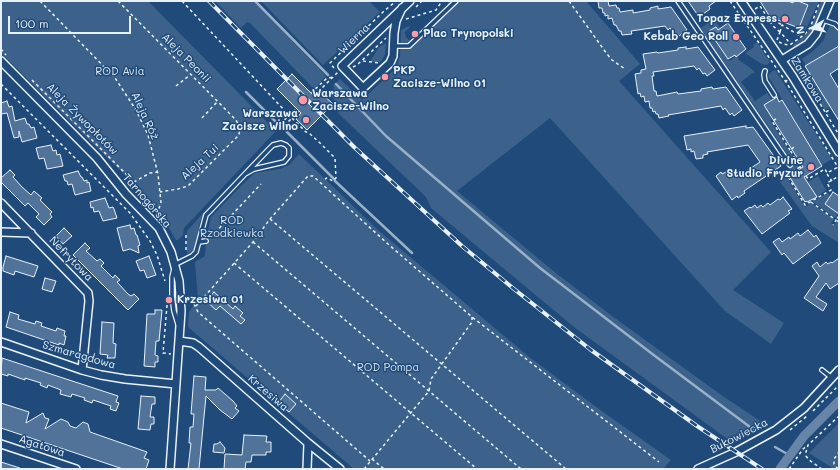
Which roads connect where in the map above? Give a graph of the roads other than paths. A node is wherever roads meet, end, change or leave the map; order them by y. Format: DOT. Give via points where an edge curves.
graph roads {
  1 [pos="410,1"];
  2 [pos="456,1"];
  3 [pos="678,1"];
  4 [pos="741,1"];
  5 [pos="830,1"];
  6 [pos="402,8"];
  7 [pos="823,20"];
  8 [pos="839,28"];
  9 [pos="390,44"];
  10 [pos="782,60"];
  11 [pos="1,61"];
  12 [pos="765,71"];
  13 [pos="774,96"];
  14 [pos="839,152"];
  15 [pos="790,165"];
  16 [pos="245,174"];
  17 [pos="1,203"];
  18 [pos="1,232"];
  19 [pos="31,233"];
  20 [pos="206,241"];
  21 [pos="199,242"];
  22 [pos="176,264"];
  23 [pos="179,341"];
  24 [pos="1,342"];
  25 [pos="82,370"];
  26 [pos="822,370"];
  27 [pos="839,370"];
  28 [pos="832,378"];
  29 [pos="176,384"];
  30 [pos="308,443"];
  31 [pos="1,444"];
  32 [pos="76,469"];
  33 [pos="170,469"];
  34 [pos="307,469"];
  35 [pos="340,469"];
  36 [pos="698,469"];
  1 -- 6 [label="street, Wierna"];
  2 -- 9 [label="lane" via="409,46"];
  3 -- 15 [label="lane"];
  4 -- 10 [label="street, Zamkowa"];
  5 -- 7 [label="street"];
  6 -- 9 [label="street, Wierna"];
  6 -- 9 [label="street, Wierna" via="342,66 363,88 390,63 393,56"];
  7 -- 8 [label="lane"];
  7 -- 10 [label="street" via="808,44"];
  10 -- 14 [label="street, Zamkowa"];
  11 -- 22 [label="street, Tarnogórska" via="97,158 126,194 153,221 166,240"];
  12 -- 13 [label="lane" via="765,80"];
  16 -- 16 [label="lane" via="254,169 284,162 289,156 289,148 281,143 273,145"];
  16 -- 21 [label="lane" via="206,215"];
  17 -- 19 [label="street, Nefrytowa"];
  18 -- 19 [label="street"];
  19 -- 25 [label="street, Nefrytowa" via="88,293"];
  20 -- 21 [label="lane"];
  21 -- 22 [label="lane" via="193,256"];
  22 -- 23 [label="street, Tarnogórska" via="180,289"];
  23 -- 29 [label="street, Tarnogórska"];
  23 -- 30 [label="street, Krzesiwa" via="193,343 199,347"];
  24 -- 25 [label="street, Szmaragdowa"];
  25 -- 29 [label="street, Szmaragdowa" via="125,379"];
  26 -- 28 [label="lane"];
  27 -- 28 [label="street, Bukowiecka"];
  28 -- 36 [label="street, Bukowiecka" via="804,408 776,430"];
  29 -- 33 [label="street, Tarnogórska"];
  30 -- 34 [label="street"];
  30 -- 35 [label="street, Krzesiwa"];
  31 -- 32 [label="street, Agatowa"];
}
